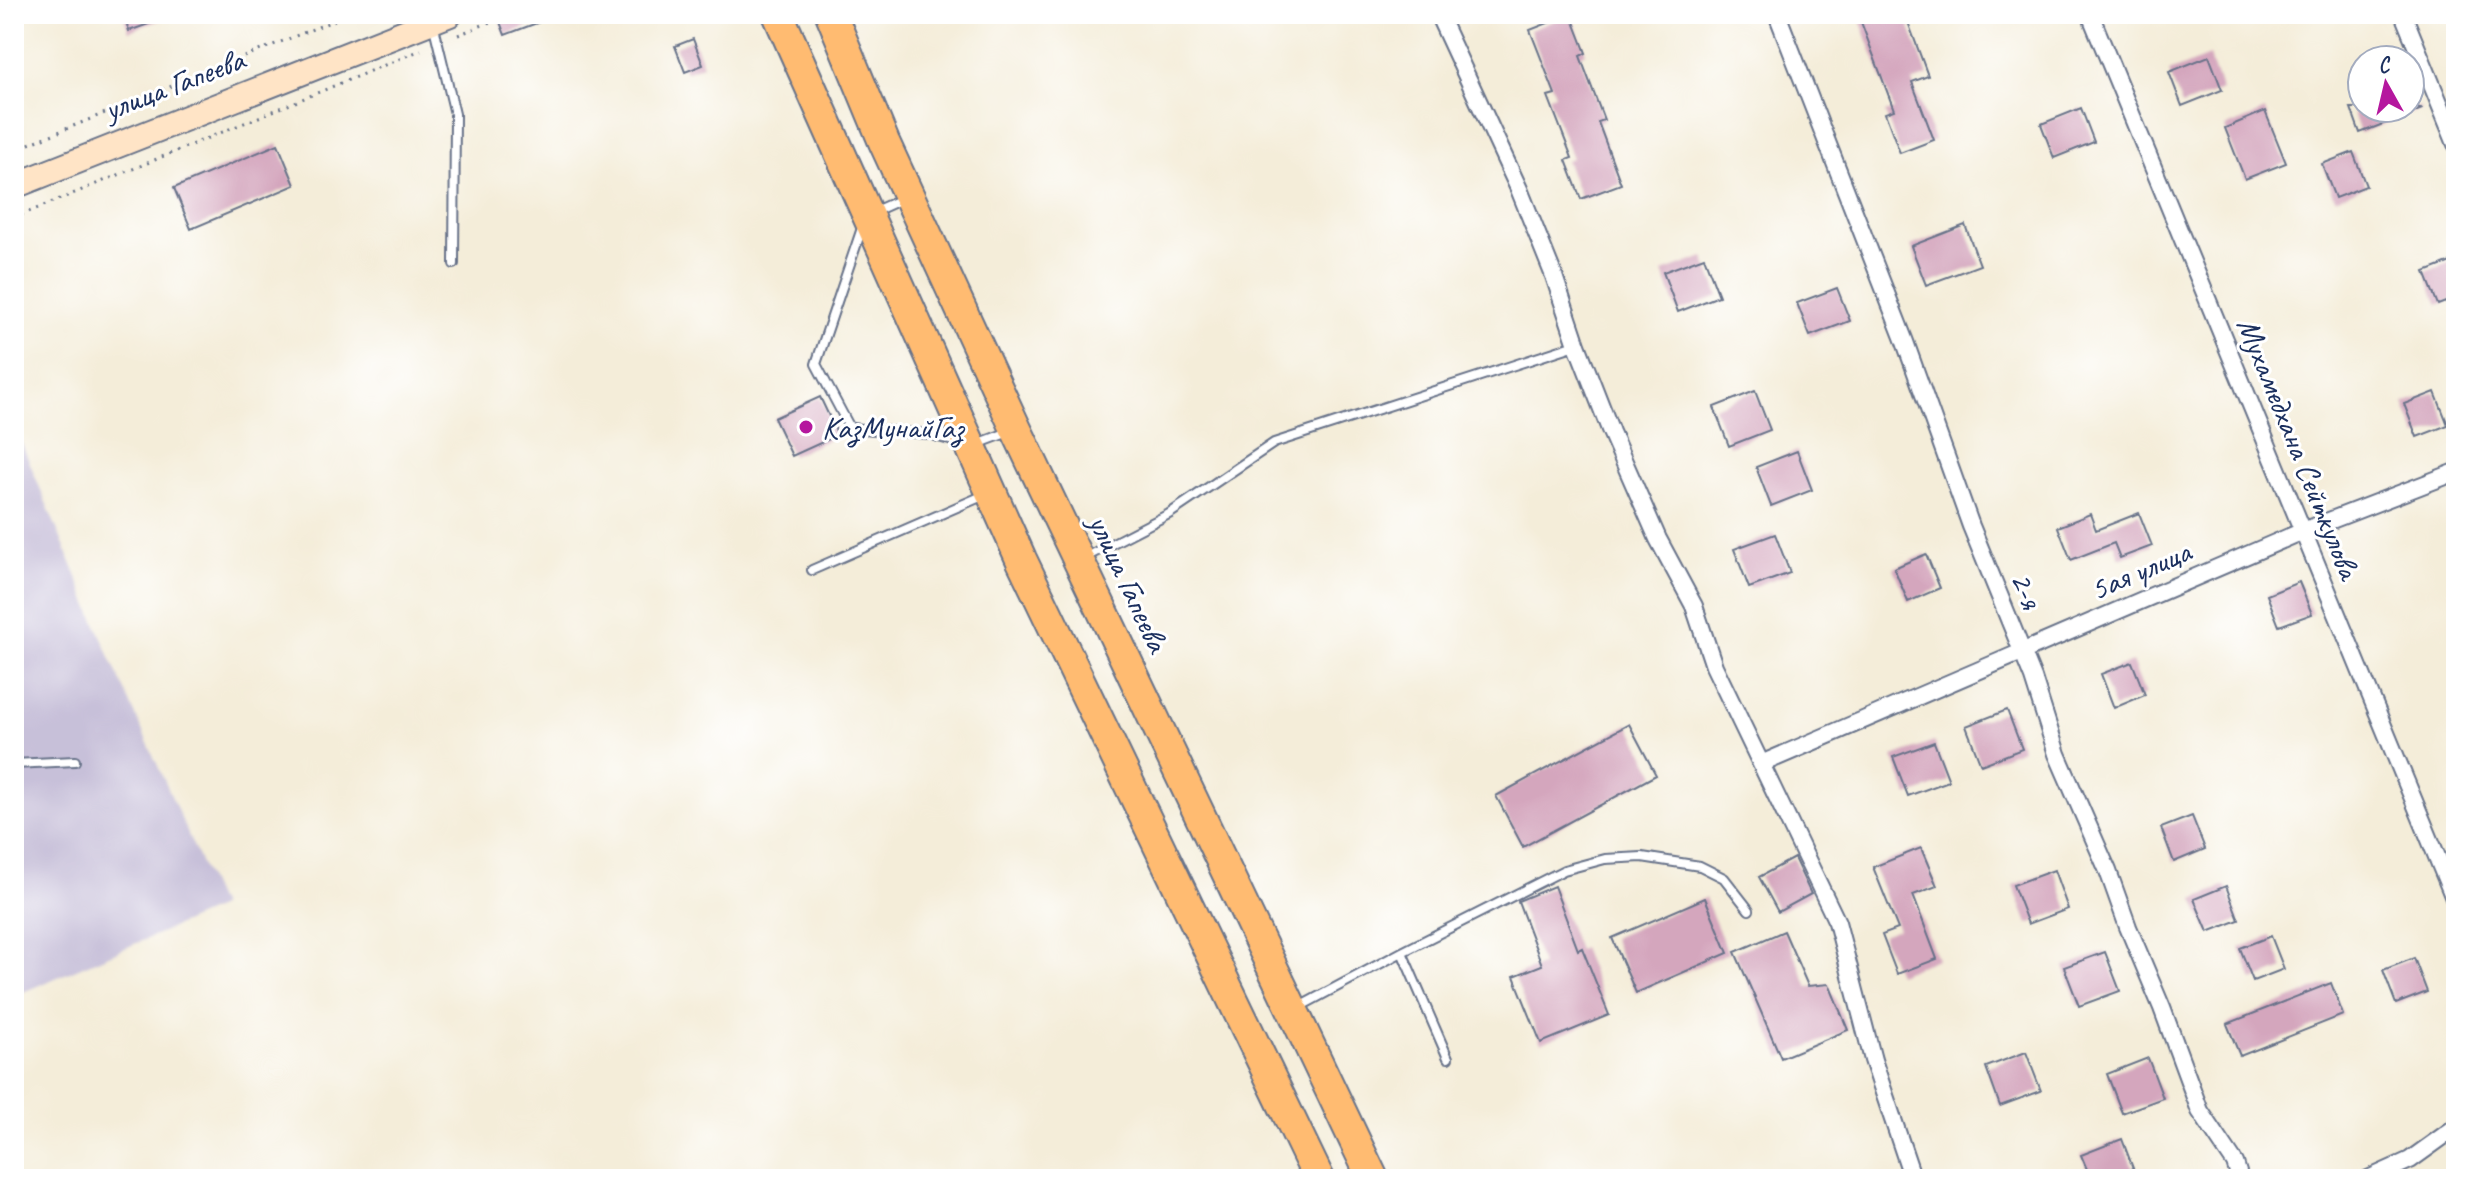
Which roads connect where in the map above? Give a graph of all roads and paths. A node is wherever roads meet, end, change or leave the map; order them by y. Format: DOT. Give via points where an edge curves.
graph roads {
  1 [pos="350,14"];
  2 [pos="510,14"];
  3 [pos="778,14"];
  4 [pos="831,14"];
  5 [pos="1438,14"];
  6 [pos="1777,14"];
  7 [pos="2090,14"];
  8 [pos="2403,14"];
  9 [pos="445,24"];
  10 [pos="424,49"];
  11 [pos="2456,144"];
  12 [pos="14,150"];
  13 [pos="14,186"];
  14 [pos="909,196"];
  15 [pos="866,215"];
  16 [pos="14,218"];
  17 [pos="454,264"];
  18 [pos="1577,345"];
  19 [pos="1016,429"];
  20 [pos="971,446"];
  21 [pos="2456,472"];
  22 [pos="991,492"];
  23 [pos="2303,531"];
  24 [pos="1078,561"];
  25 [pos="812,570"];
  26 [pos="2022,652"];
  27 [pos="75,761"];
  28 [pos="14,764"];
  29 [pos="1761,764"];
  30 [pos="2456,903"];
  31 [pos="1749,910"];
  32 [pos="1402,952"];
  33 [pos="1292,1012"];
  34 [pos="1448,1058"];
  35 [pos="2456,1127"];
  36 [pos="1319,1179"];
  37 [pos="1373,1179"];
  38 [pos="1913,1179"];
  39 [pos="2240,1179"];
  40 [pos="2368,1179"];
  1 -- 12 [label="path"];
  2 -- 9 [label="path"];
  3 -- 15 [label="highway"];
  4 -- 14 [label="highway, улица Гапеева"];
  5 -- 18 [label="street" via="1519,189"];
  6 -- 26 [label="street, 2-я"];
  7 -- 23 [label="street, Мухамедхана Сейткулова"];
  8 -- 11 [label="street"];
  9 -- 13 [label="main road, улица Гапеева"];
  9 -- 17 [label="lane" via="455,114"];
  10 -- 16 [label="path"];
  14 -- 15 [label="lane"];
  14 -- 19 [label="highway, улица Гапеева"];
  15 -- 20 [label="highway"];
  15 -- 20 [label="lane" via="816,364 850,428 928,434"];
  18 -- 24 [label="lane" via="1274,443 1169,514"];
  18 -- 29 [label="street"];
  19 -- 20 [label="lane"];
  19 -- 24 [label="highway, улица Гапеева"];
  20 -- 22 [label="highway"];
  21 -- 23 [label="street, 5ая улица"];
  22 -- 25 [label="lane"];
  22 -- 36 [label="highway"];
  23 -- 26 [label="street, 5ая улица"];
  23 -- 30 [label="street, Мухамедхана Сейткулова"];
  24 -- 33 [label="highway, улица Гапеева"];
  26 -- 29 [label="street, 5ая улица"];
  26 -- 39 [label="street, 2-я" via="2057,754 2200,1111"];
  27 -- 28 [label="lane"];
  29 -- 38 [label="street" via="1837,922 1873,1060"];
  31 -- 32 [label="lane" via="1724,878 1700,866 1642,857 1605,859 1564,870"];
  32 -- 33 [label="lane"];
  32 -- 34 [label="lane"];
  33 -- 37 [label="highway, улица Гапеева"];
  35 -- 40 [label="street" via="2410,1160"];
}
